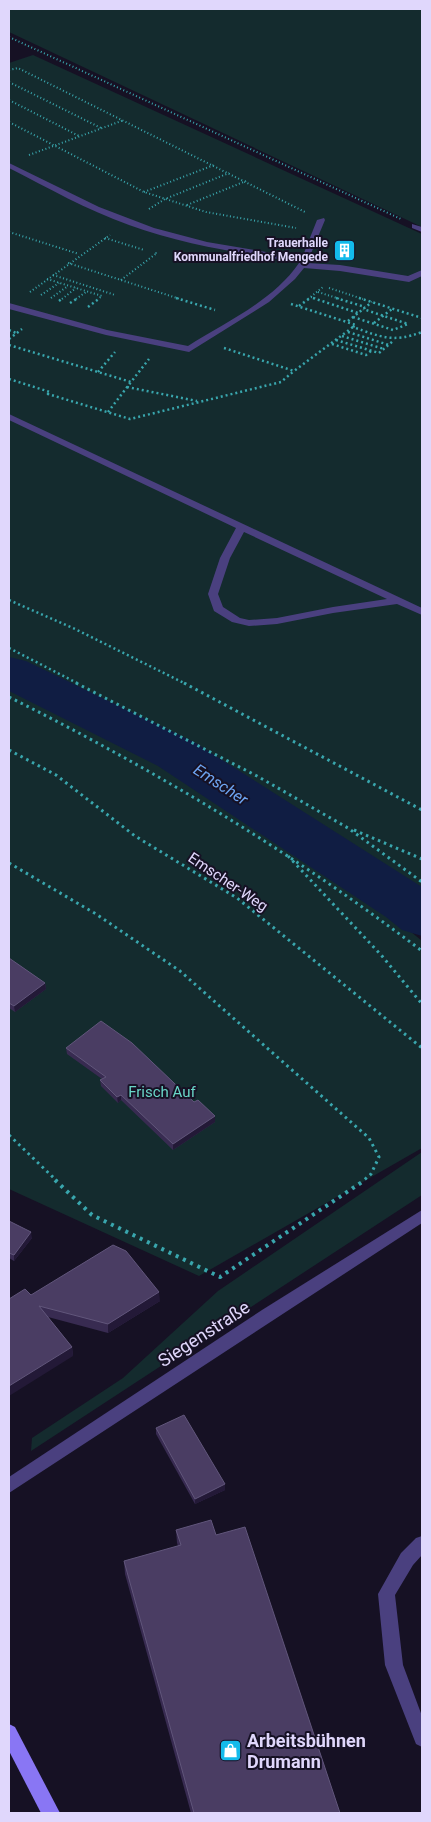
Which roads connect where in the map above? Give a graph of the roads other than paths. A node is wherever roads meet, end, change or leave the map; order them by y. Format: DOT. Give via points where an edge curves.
graph roads {
  1 [pos="9,165"];
  2 [pos="321,220"];
  3 [pos="303,263"];
  4 [pos="422,273"];
  5 [pos="409,280"];
  6 [pos="422,282"];
  7 [pos="9,306"];
  8 [pos="9,417"];
  9 [pos="242,527"];
  10 [pos="400,601"];
  11 [pos="422,612"];
  12 [pos="422,1216"];
  13 [pos="9,1486"];
  14 [pos="422,1544"];
  15 [pos="9,1733"];
  16 [pos="422,1738"];
  17 [pos="51,1813"];
  1 -- 3 [label="street" via="85,204 150,230"];
  2 -- 3 [label="street"];
  3 -- 5 [label="street"];
  3 -- 7 [label="street" via="269,297 189,349"];
  4 -- 5 [label="street"];
  5 -- 6 [label="street"];
  8 -- 9 [label="street"];
  9 -- 10 [label="street"];
  9 -- 10 [label="street" via="213,594 218,609 236,620 249,623 277,621"];
  10 -- 11 [label="street"];
  12 -- 13 [label="street, Siegenstraße"];
  14 -- 16 [label="street" via="407,1559 386,1594 394,1665"];
  15 -- 17 [label="main road"];
}
